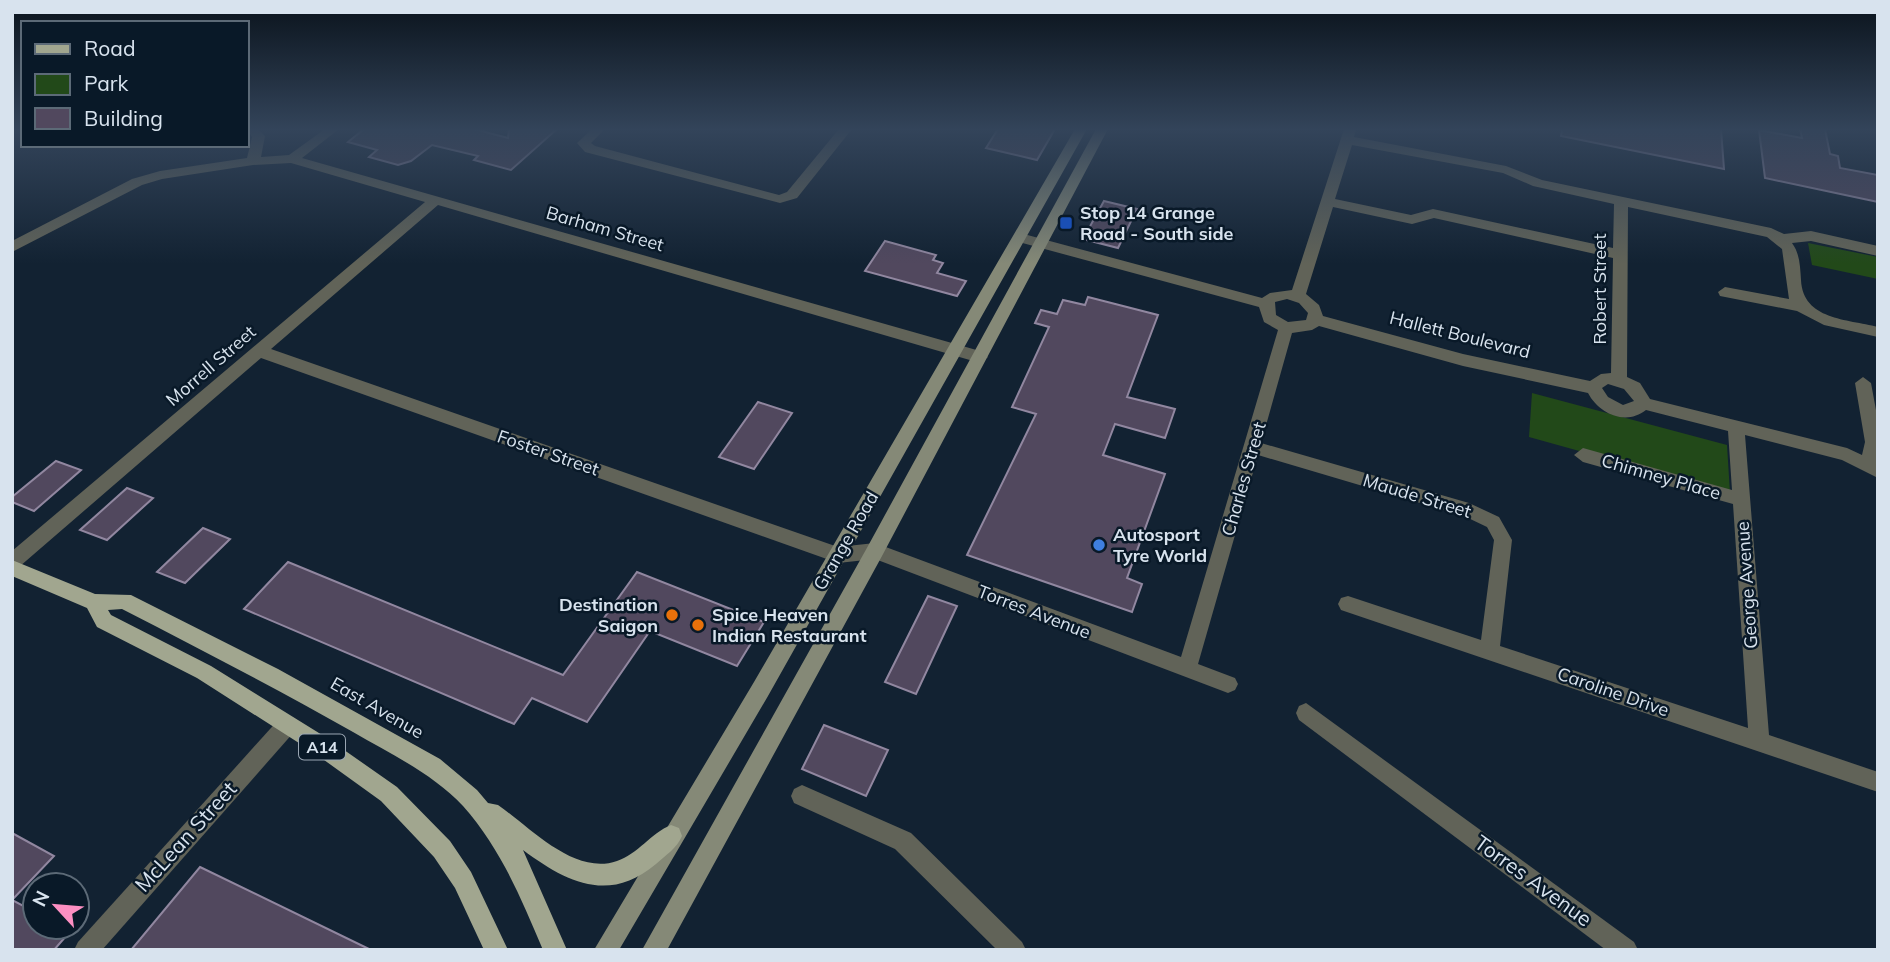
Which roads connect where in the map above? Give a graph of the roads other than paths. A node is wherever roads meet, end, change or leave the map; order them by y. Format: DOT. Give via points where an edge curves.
graph roads {
  1 [pos="167,174"];
  2 [pos="344,174"];
  3 [pos="687,174"];
  4 [pos="809,174"];
  5 [pos="1056,174"];
  6 [pos="1078,174"];
  7 [pos="1336,174"];
  8 [pos="1513,174"];
  9 [pos="436,200"];
  10 [pos="1621,200"];
  11 [pos="1327,202"];
  12 [pos="1020,238"];
  13 [pos="1783,239"];
  14 [pos="1040,243"];
  15 [pos="12,247"];
  16 [pos="1878,251"];
  17 [pos="1618,254"];
  18 [pos="1725,292"];
  19 [pos="1298,296"];
  20 [pos="1266,304"];
  21 [pos="1802,307"];
  22 [pos="1316,320"];
  23 [pos="1286,328"];
  24 [pos="1878,332"];
  25 [pos="258,351"];
  26 [pos="954,351"];
  27 [pos="980,357"];
  28 [pos="1619,379"];
  29 [pos="1863,383"];
  30 [pos="1594,388"];
  31 [pos="1643,403"];
  32 [pos="1735,429"];
  33 [pos="1254,447"];
  34 [pos="1583,455"];
  35 [pos="1874,468"];
  36 [pos="1740,499"];
  37 [pos="875,551"];
  38 [pos="838,555"];
  39 [pos="12,562"];
  40 [pos="12,568"];
  41 [pos="94,602"];
  42 [pos="1348,604"];
  43 [pos="1490,650"];
  44 [pos="1187,669"];
  45 [pos="1228,684"];
  46 [pos="1306,713"];
  47 [pos="287,725"];
  48 [pos="1759,741"];
  49 [pos="1878,782"];
  50 [pos="802,796"];
  51 [pos="475,804"];
  52 [pos="671,836"];
  53 [pos="86,950"];
  54 [pos="496,950"];
  55 [pos="555,950"];
  56 [pos="606,950"];
  57 [pos="654,950"];
  58 [pos="1014,950"];
  59 [pos="1626,950"];
  1 -- 15 [label="street, Barham Street" via="137,182"];
  2 -- 9 [label="street, Barham Street"];
  3 -- 4 [label="street" via="780,198 792,195"];
  5 -- 12 [label="main road, Grange Road"];
  6 -- 14 [label="main road, Grange Road"];
  7 -- 11 [label="street"];
  8 -- 10 [label="street"];
  9 -- 25 [label="street, Morrell Street"];
  9 -- 26 [label="street, Barham Street"];
  10 -- 13 [label="street" via="1765,231"];
  10 -- 17 [label="street, Robert Street"];
  11 -- 17 [label="street" via="1412,220 1433,213"];
  11 -- 19 [label="street"];
  12 -- 14 [label="street"];
  12 -- 26 [label="main road, Grange Road"];
  13 -- 16 [label="street" via="1811,236"];
  13 -- 21 [label="street" via="1790,250"];
  14 -- 20 [label="street"];
  14 -- 27 [label="main road, Grange Road"];
  17 -- 28 [label="street, Robert Street"];
  18 -- 21 [label="street"];
  19 -- 20 [label="street" via="1278,295"];
  19 -- 22 [label="street" via="1313,306"];
  20 -- 23 [label="street" via="1269,318"];
  21 -- 24 [label="street" via="1818,316"];
  22 -- 23 [label="street" via="1306,328"];
  22 -- 30 [label="street, Hallett Boulevard" via="1463,360"];
  23 -- 33 [label="street, Charles Street"];
  25 -- 38 [label="street, Foster Street"];
  25 -- 39 [label="street, Morrell Street"];
  26 -- 27 [label="street, Barham Street"];
  26 -- 38 [label="main road, Grange Road"];
  27 -- 37 [label="main road, Grange Road"];
  28 -- 30 [label="street" via="1598,382"];
  28 -- 31 [label="street" via="1637,389"];
  29 -- 35 [label="street"];
  30 -- 31 [label="street" via="1597,396 1617,410 1630,412"];
  31 -- 32 [label="street"];
  32 -- 35 [label="street" via="1847,455"];
  32 -- 36 [label="street, George Avenue"];
  33 -- 43 [label="street, Maude Street" via="1469,510 1493,522 1503,540"];
  33 -- 44 [label="street, Charles Street"];
  34 -- 36 [label="street, Chimney Place"];
  36 -- 48 [label="street, George Avenue"];
  37 -- 38 [label="street, Torres Avenue"];
  37 -- 44 [label="street, Torres Avenue"];
  37 -- 57 [label="main road, Grange Road"];
  38 -- 52 [label="main road, Grange Road"];
  40 -- 41 [label="main road, East Avenue / A14"];
  41 -- 47 [label="main road, East Avenue / A14" via="104,621 204,672"];
  41 -- 51 [label="main road, East Avenue / A14" via="124,601 271,675 432,766"];
  42 -- 43 [label="street, Caroline Drive"];
  43 -- 48 [label="street, Caroline Drive"];
  44 -- 45 [label="street, Torres Avenue"];
  46 -- 59 [label="street, Torres Avenue"];
  47 -- 53 [label="street, McLean Street"];
  47 -- 54 [label="main road, East Avenue / A14" via="389,794 413,817 463,880"];
  48 -- 49 [label="street, Caroline Drive"];
  50 -- 58 [label="street" via="903,841"];
  51 -- 52 [label="main road" via="582,876 619,874"];
  51 -- 55 [label="main road, East Avenue / A14" via="515,858"];
  52 -- 56 [label="main road, Grange Road"];
}
